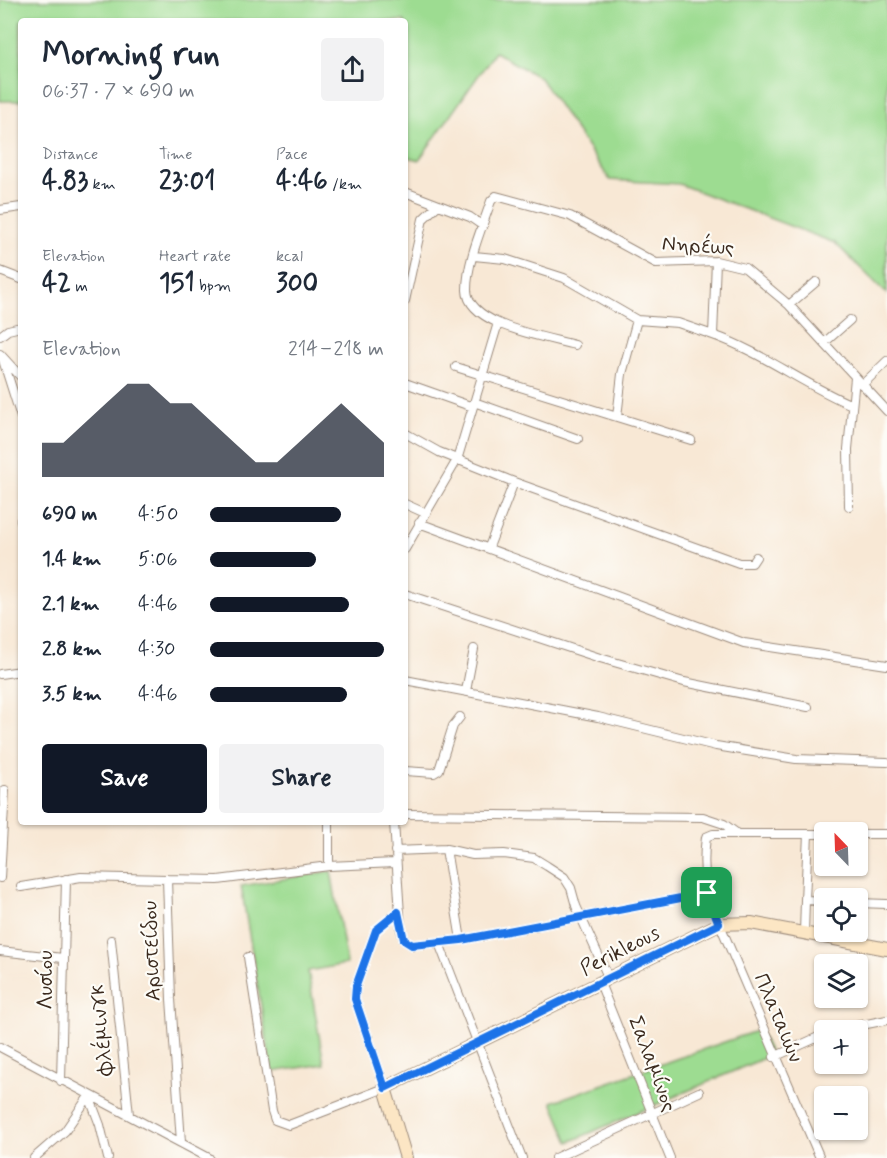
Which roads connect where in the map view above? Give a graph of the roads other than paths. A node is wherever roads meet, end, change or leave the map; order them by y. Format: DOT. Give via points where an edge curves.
graph roads {
  1 [pos="408,193"];
  2 [pos="438,205"];
  3 [pos="18,207"];
  4 [pos="0,210"];
  5 [pos="483,226"];
  6 [pos="474,256"];
  7 [pos="716,261"];
  8 [pos="0,271"];
  9 [pos="18,278"];
  10 [pos="816,282"];
  11 [pos="408,287"];
  12 [pos="789,305"];
  13 [pos="637,320"];
  14 [pos="850,320"];
  15 [pos="498,323"];
  16 [pos="18,328"];
  17 [pos="713,335"];
  18 [pos="0,336"];
  19 [pos="824,343"];
  20 [pos="575,345"];
  21 [pos="1,357"];
  22 [pos="887,361"];
  23 [pos="456,367"];
  24 [pos="18,374"];
  25 [pos="480,374"];
  26 [pos="855,378"];
  27 [pos="408,384"];
  28 [pos="862,385"];
  29 [pos="473,405"];
  30 [pos="852,405"];
  31 [pos="18,408"];
  32 [pos="887,411"];
  33 [pos="617,417"];
  34 [pos="408,434"];
  35 [pos="578,439"];
  36 [pos="691,440"];
  37 [pos="457,460"];
  38 [pos="514,482"];
  39 [pos="408,505"];
  40 [pos="849,506"];
  41 [pos="425,513"];
  42 [pos="419,523"];
  43 [pos="408,543"];
  44 [pos="489,547"];
  45 [pos="756,557"];
  46 [pos="408,595"];
  47 [pos="474,649"];
  48 [pos="887,665"];
  49 [pos="18,671"];
  50 [pos="0,674"];
  51 [pos="408,681"];
  52 [pos="466,691"];
  53 [pos="808,707"];
  54 [pos="460,717"];
  55 [pos="887,762"];
  56 [pos="408,771"];
  57 [pos="4,789"];
  58 [pos="408,814"];
  59 [pos="329,825"];
  60 [pos="394,825"];
  61 [pos="735,832"];
  62 [pos="808,834"];
  63 [pos="814,834"];
  64 [pos="868,834"];
  65 [pos="887,834"];
  66 [pos="446,849"];
  67 [pos="395,851"];
  68 [pos="395,863"];
  69 [pos="329,866"];
  70 [pos="0,878"];
  71 [pos="66,879"];
  72 [pos="167,879"];
  73 [pos="21,886"];
  74 [pos="707,893"];
  75 [pos="805,900"];
  76 [pos="814,900"];
  77 [pos="868,903"];
  78 [pos="887,904"];
  79 [pos="398,912"];
  80 [pos="581,917"];
  81 [pos="719,924"];
  82 [pos="804,933"];
  83 [pos="111,940"];
  84 [pos="461,940"];
  85 [pos="439,943"];
  86 [pos="887,949"];
  87 [pos="0,951"];
  88 [pos="248,957"];
  89 [pos="63,958"];
  90 [pos="604,981"];
  91 [pos="887,1020"];
  92 [pos="868,1024"];
  93 [pos="814,1039"];
  94 [pos="476,1041"];
  95 [pos="0,1047"];
  96 [pos="774,1057"];
  97 [pos="61,1081"];
  98 [pos="385,1088"];
  99 [pos="699,1092"];
  100 [pos="89,1096"];
  101 [pos="651,1113"];
  102 [pos="129,1115"];
  103 [pos="181,1142"];
  104 [pos="34,1158"];
  105 [pos="108,1158"];
  106 [pos="209,1158"];
  107 [pos="406,1158"];
  108 [pos="522,1158"];
  109 [pos="555,1158"];
  110 [pos="670,1158"];
  111 [pos="819,1158"];
  1 -- 2 [label="street"];
  2 -- 5 [label="street"];
  2 -- 11 [label="street" via="423,219"];
  3 -- 4 [label="street"];
  5 -- 6 [label="street"];
  5 -- 7 [label="street, Νηρέως" via="496,196 570,216 656,262"];
  6 -- 13 [label="street" via="505,259 564,278"];
  6 -- 15 [label="street" via="467,292 471,304 481,316"];
  7 -- 12 [label="street, Νηρέως" via="745,268"];
  7 -- 17 [label="street"];
  8 -- 9 [label="street"];
  10 -- 12 [label="street"];
  12 -- 19 [label="street, Νηρέως"];
  13 -- 17 [label="street" via="678,323"];
  13 -- 33 [label="street" via="627,347"];
  14 -- 19 [label="street"];
  15 -- 20 [label="street"];
  15 -- 25 [label="street"];
  16 -- 18 [label="street"];
  17 -- 30 [label="street" via="751,352 817,391"];
  19 -- 26 [label="street, Νηρέως"];
  21 -- 24 [label="street"];
  21 -- 31 [label="street"];
  22 -- 28 [label="street"];
  23 -- 25 [label="street"];
  25 -- 29 [label="street"];
  25 -- 33 [label="street"];
  26 -- 28 [label="street, Νηρέως"];
  26 -- 30 [label="street"];
  27 -- 29 [label="street"];
  28 -- 32 [label="street, Νηρέως"];
  29 -- 35 [label="street"];
  29 -- 37 [label="street"];
  30 -- 40 [label="street"];
  33 -- 36 [label="street"];
  34 -- 37 [label="street"];
  37 -- 38 [label="street"];
  37 -- 41 [label="street"];
  38 -- 44 [label="street"];
  38 -- 45 [label="street" via="738,563 752,563"];
  39 -- 41 [label="street"];
  41 -- 42 [label="street"];
  42 -- 43 [label="street"];
  42 -- 44 [label="street"];
  44 -- 48 [label="street" via="744,643"];
  46 -- 53 [label="street" via="684,682"];
  47 -- 52 [label="street"];
  49 -- 50 [label="street"];
  51 -- 52 [label="street"];
  52 -- 55 [label="street" via="739,750 796,759"];
  54 -- 56 [label="street" via="453,726 440,770"];
  57 -- 70 [label="street"];
  58 -- 61 [label="street" via="703,817"];
  59 -- 69 [label="street"];
  60 -- 67 [label="street"];
  61 -- 62 [label="street"];
  61 -- 74 [label="street" via="706,837"];
  62 -- 63 [label="street"];
  62 -- 75 [label="street"];
  64 -- 65 [label="street"];
  66 -- 67 [label="street, Σαλαμίνος"];
  66 -- 80 [label="street, Σαλαμίνος" via="473,855 534,858 564,877"];
  66 -- 84 [label="street"];
  67 -- 68 [label="street"];
  68 -- 69 [label="street, Αριστείδου"];
  68 -- 79 [label="street"];
  69 -- 72 [label="street, Αριστείδου" via="218,879"];
  71 -- 72 [label="street"];
  71 -- 73 [label="street"];
  71 -- 89 [label="street, Λυσίου"];
  72 -- 103 [label="street, Αριστείδου"];
  74 -- 80 [label="street"];
  74 -- 81 [label="street, Πλαταιών"];
  75 -- 76 [label="street"];
  75 -- 82 [label="street"];
  77 -- 78 [label="street"];
  79 -- 85 [label="street" via="404,940 412,945"];
  79 -- 98 [label="street" via="376,930 355,999"];
  80 -- 84 [label="street"];
  80 -- 90 [label="street, Σαλαμίνος"];
  81 -- 82 [label="main road, Perikleous" via="751,923"];
  81 -- 90 [label="main road, Perikleous"];
  81 -- 96 [label="street, Πλαταιών"];
  82 -- 86 [label="main road, Perikleous"];
  83 -- 102 [label="street, Φλέμινγκ"];
  84 -- 85 [label="street"];
  85 -- 94 [label="street"];
  87 -- 89 [label="street"];
  88 -- 98 [label="street" via="275,1120 289,1125"];
  89 -- 97 [label="street, Λυσίου"];
  90 -- 94 [label="main road, Perikleous"];
  90 -- 101 [label="street, Σαλαμίνος"];
  91 -- 92 [label="street"];
  93 -- 96 [label="street"];
  94 -- 98 [label="main road, Perikleous"];
  94 -- 108 [label="street"];
  95 -- 97 [label="street"];
  96 -- 111 [label="street, Πλαταιών"];
  97 -- 100 [label="street"];
  98 -- 107 [label="main road"];
  99 -- 101 [label="street"];
  100 -- 102 [label="street"];
  100 -- 104 [label="street" via="65,1131"];
  100 -- 105 [label="street"];
  101 -- 109 [label="street"];
  101 -- 110 [label="street, Σαλαμίνος"];
  102 -- 103 [label="street"];
  103 -- 106 [label="street"];
}
